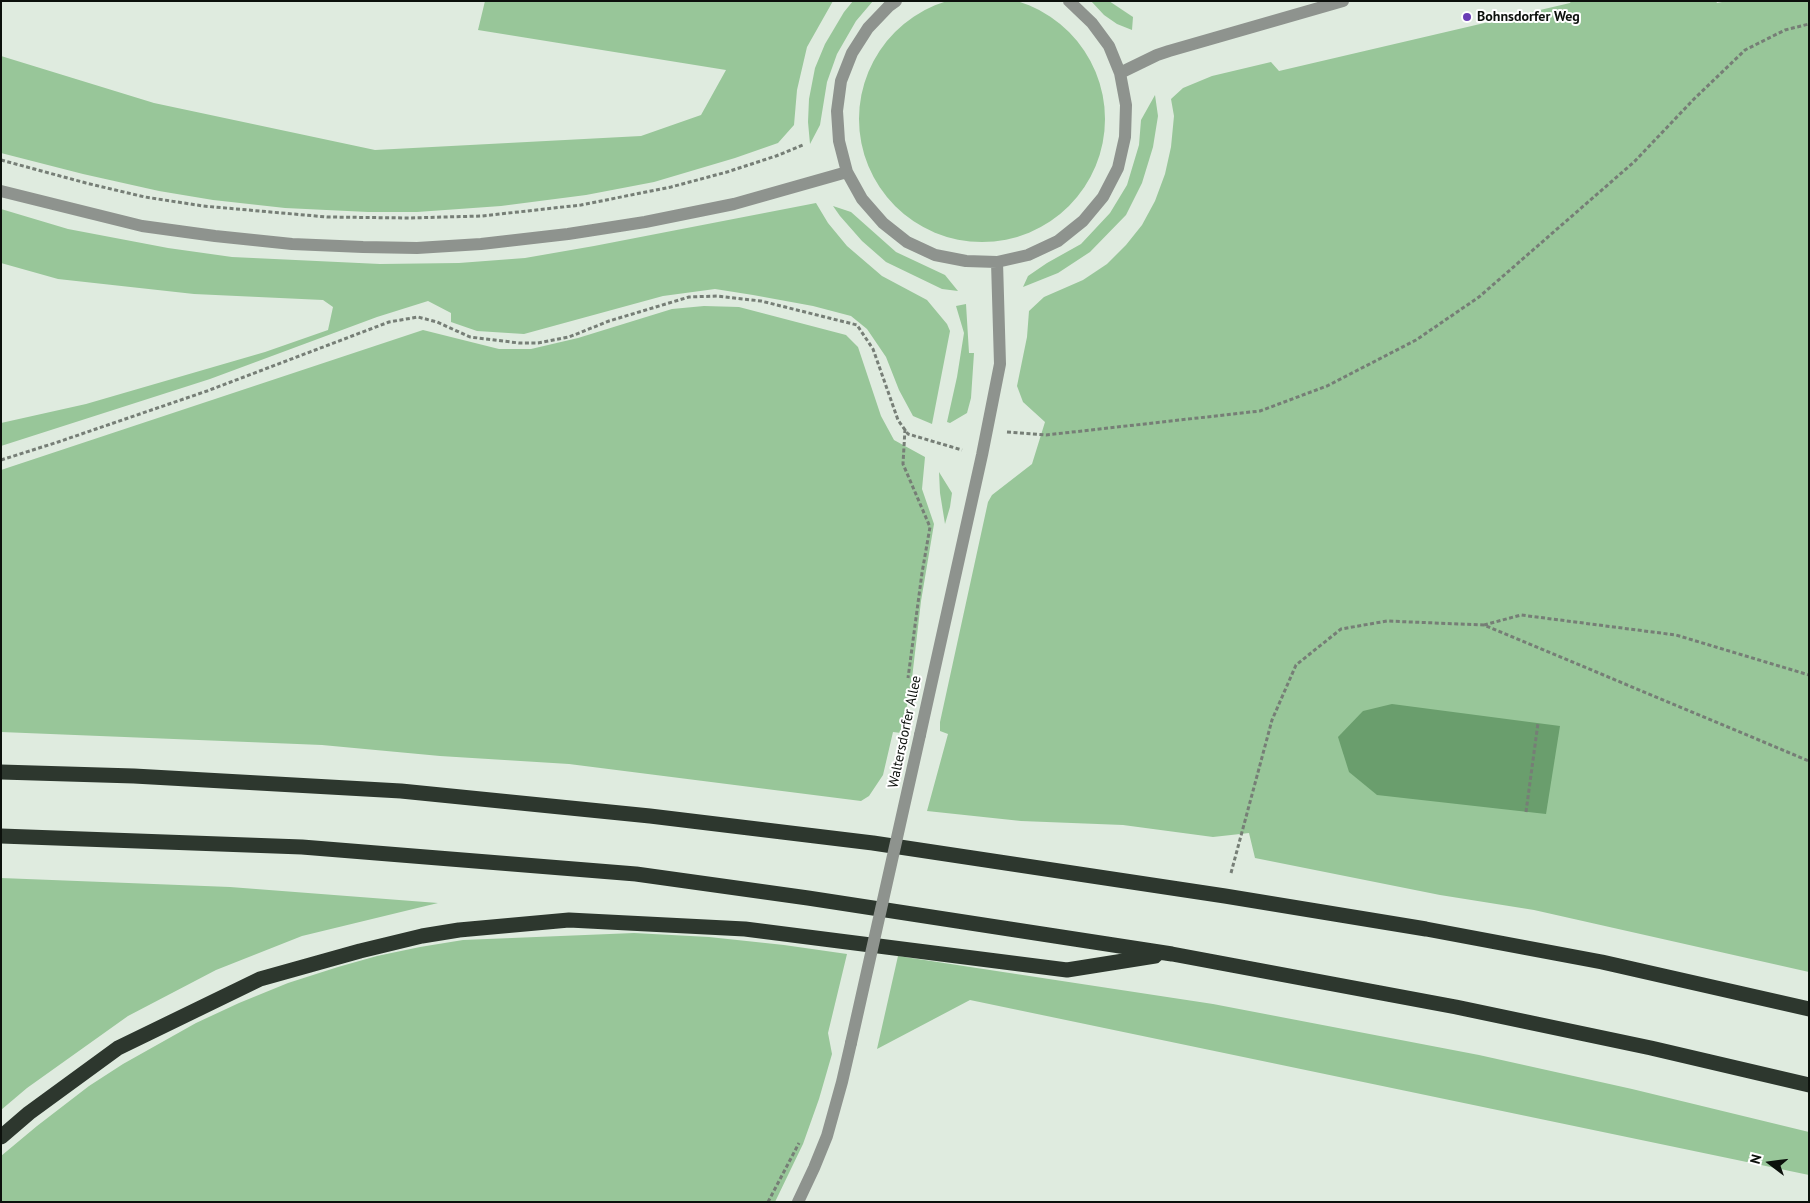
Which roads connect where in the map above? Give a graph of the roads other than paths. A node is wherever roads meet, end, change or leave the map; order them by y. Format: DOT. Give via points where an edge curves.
graph roads {
  1 [pos="896,1"];
  2 [pos="1069,1"];
  3 [pos="1343,1"];
  4 [pos="1120,73"];
  5 [pos="847,172"];
  6 [pos="1,191"];
  7 [pos="997,262"];
  8 [pos="1,772"];
  9 [pos="1,836"];
  10 [pos="1172,954"];
  11 [pos="1809,1009"];
  12 [pos="1809,1085"];
  13 [pos="1,1138"];
  14 [pos="798,1202"];
  1 -- 5 [label="street" via="868,28 852,53 842,81 837,111 839,141"];
  2 -- 4 [label="street" via="1098,30 1109,46"];
  3 -- 4 [label="street" via="1156,55"];
  4 -- 7 [label="street" via="1126,105 1125,137 1118,168 1103,197 1083,222 1058,241 1028,255"];
  5 -- 6 [label="street" via="734,204 645,222 482,244 417,248 292,244 142,226"];
  5 -- 7 [label="street" via="862,199 883,223 907,242 935,255 966,262"];
  7 -- 14 [label="street, Waltersdorfer Allee, bridge" via="1000,364 982,455 842,1082 827,1136"];
  8 -- 11 [label="highway" via="134,776 421,793 874,842 1426,929 1602,962"];
  9 -- 10 [label="highway" via="302,847 636,874"];
  10 -- 12 [label="highway" via="1486,1013"];
  10 -- 13 [label="highway" via="1067,970 745,928 569,920 431,934 260,979 118,1048 29,1113"];
}
